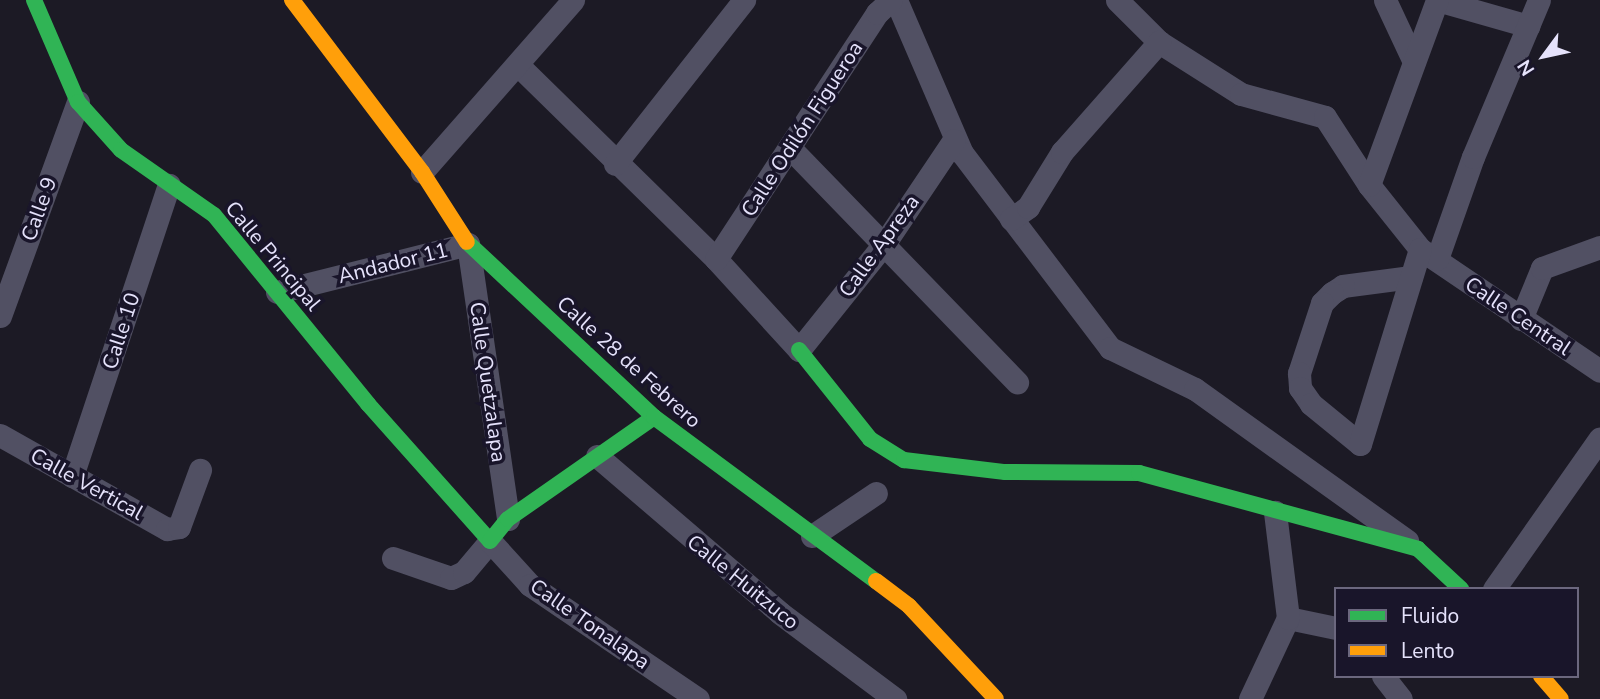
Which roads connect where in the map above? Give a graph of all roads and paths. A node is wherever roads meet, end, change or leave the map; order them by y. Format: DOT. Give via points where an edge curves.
graph roads {
  1 [pos="34,0"];
  2 [pos="292,0"];
  3 [pos="573,0"];
  4 [pos="744,0"];
  5 [pos="894,0"];
  6 [pos="1117,0"];
  7 [pos="1385,0"];
  8 [pos="1437,0"];
  9 [pos="1539,0"];
  10 [pos="1528,26"];
  11 [pos="1160,42"];
  12 [pos="1414,62"];
  13 [pos="519,66"];
  14 [pos="78,102"];
  15 [pos="954,140"];
  16 [pos="792,149"];
  17 [pos="615,164"];
  18 [pos="422,172"];
  19 [pos="169,185"];
  20 [pos="1369,185"];
  21 [pos="1011,219"];
  22 [pos="468,244"];
  23 [pos="884,244"];
  24 [pos="1600,247"];
  25 [pos="1428,254"];
  26 [pos="716,259"];
  27 [pos="1411,277"];
  28 [pos="277,292"];
  29 [pos="0,316"];
  30 [pos="1521,319"];
  31 [pos="799,350"];
  32 [pos="1600,371"];
  33 [pos="1017,382"];
  34 [pos="654,417"];
  35 [pos="0,435"];
  36 [pos="1600,438"];
  37 [pos="597,456"];
  38 [pos="200,470"];
  39 [pos="72,476"];
  40 [pos="876,493"];
  41 [pos="1275,512"];
  42 [pos="508,519"];
  43 [pos="812,536"];
  44 [pos="490,541"];
  45 [pos="1418,549"];
  46 [pos="393,558"];
  47 [pos="1459,587"];
  48 [pos="1495,587"];
  49 [pos="1288,618"];
  50 [pos="1334,628"];
  51 [pos="1543,678"];
  52 [pos="698,699"];
  53 [pos="895,699"];
  54 [pos="996,699"];
  55 [pos="1250,699"];
  56 [pos="1562,699"];
  1 -- 14 [label="street, Calle Principal"];
  2 -- 18 [label="street, Calle 28 de Febrero"];
  3 -- 13 [label="street"];
  4 -- 17 [label="street"];
  5 -- 15 [label="street"];
  5 -- 16 [label="street, Calle Odilón Figueroa" via="877,13"];
  6 -- 11 [label="street, Calle Central"];
  7 -- 12 [label="street"];
  8 -- 10 [label="street"];
  8 -- 12 [label="street"];
  9 -- 10 [label="street"];
  10 -- 25 [label="street"];
  11 -- 20 [label="street, Calle Central" via="1241,94 1325,117"];
  11 -- 21 [label="street" via="1062,152 1028,207"];
  12 -- 20 [label="street"];
  13 -- 17 [label="street"];
  13 -- 18 [label="street"];
  14 -- 19 [label="street, Calle Principal" via="121,150"];
  14 -- 29 [label="street, Calle 9"];
  15 -- 21 [label="street"];
  15 -- 23 [label="street, Calle Apreza"];
  16 -- 23 [label="street"];
  16 -- 26 [label="street, Calle Odilón Figueroa"];
  17 -- 26 [label="street"];
  18 -- 22 [label="street, Calle 28 de Febrero"];
  19 -- 28 [label="street, Calle Principal" via="214,215"];
  19 -- 39 [label="street, Calle 10"];
  20 -- 25 [label="street, Calle Central"];
  21 -- 45 [label="street" via="1110,348 1195,389"];
  22 -- 28 [label="street, Andador 11"];
  22 -- 34 [label="street, Calle 28 de Febrero"];
  22 -- 42 [label="street, Calle Quetzalapa"];
  23 -- 31 [label="street, Calle Apreza"];
  23 -- 33 [label="street"];
  24 -- 30 [label="street" via="1542,268"];
  25 -- 27 [label="street"];
  25 -- 30 [label="street, Calle Central"];
  26 -- 31 [label="street"];
  27 -- 27 [label="street" via="1343,286 1332,293 1322,303 1299,373 1300,388 1311,404 1360,444"];
  28 -- 44 [label="street, Calle Principal" via="368,404"];
  30 -- 32 [label="street, Calle Central"];
  31 -- 41 [label="street" via="870,439 904,460 1005,472 1139,473"];
  34 -- 37 [label="street"];
  34 -- 43 [label="street, Calle 28 de Febrero"];
  35 -- 39 [label="street, Calle Vertical"];
  36 -- 48 [label="street"];
  37 -- 42 [label="street"];
  37 -- 53 [label="street, Calle Huitzuco" via="769,604"];
  38 -- 39 [label="street, Calle Vertical" via="175,530"];
  40 -- 43 [label="street"];
  41 -- 45 [label="street"];
  41 -- 49 [label="street"];
  42 -- 44 [label="street"];
  43 -- 54 [label="street, Calle 28 de Febrero" via="909,607"];
  44 -- 46 [label="street" via="464,572 451,579"];
  44 -- 52 [label="street, Calle Tonalapa" via="539,592"];
  45 -- 47 [label="street"];
  49 -- 50 [label="street"];
  49 -- 55 [label="street"];
  51 -- 56 [label="street"];
}
